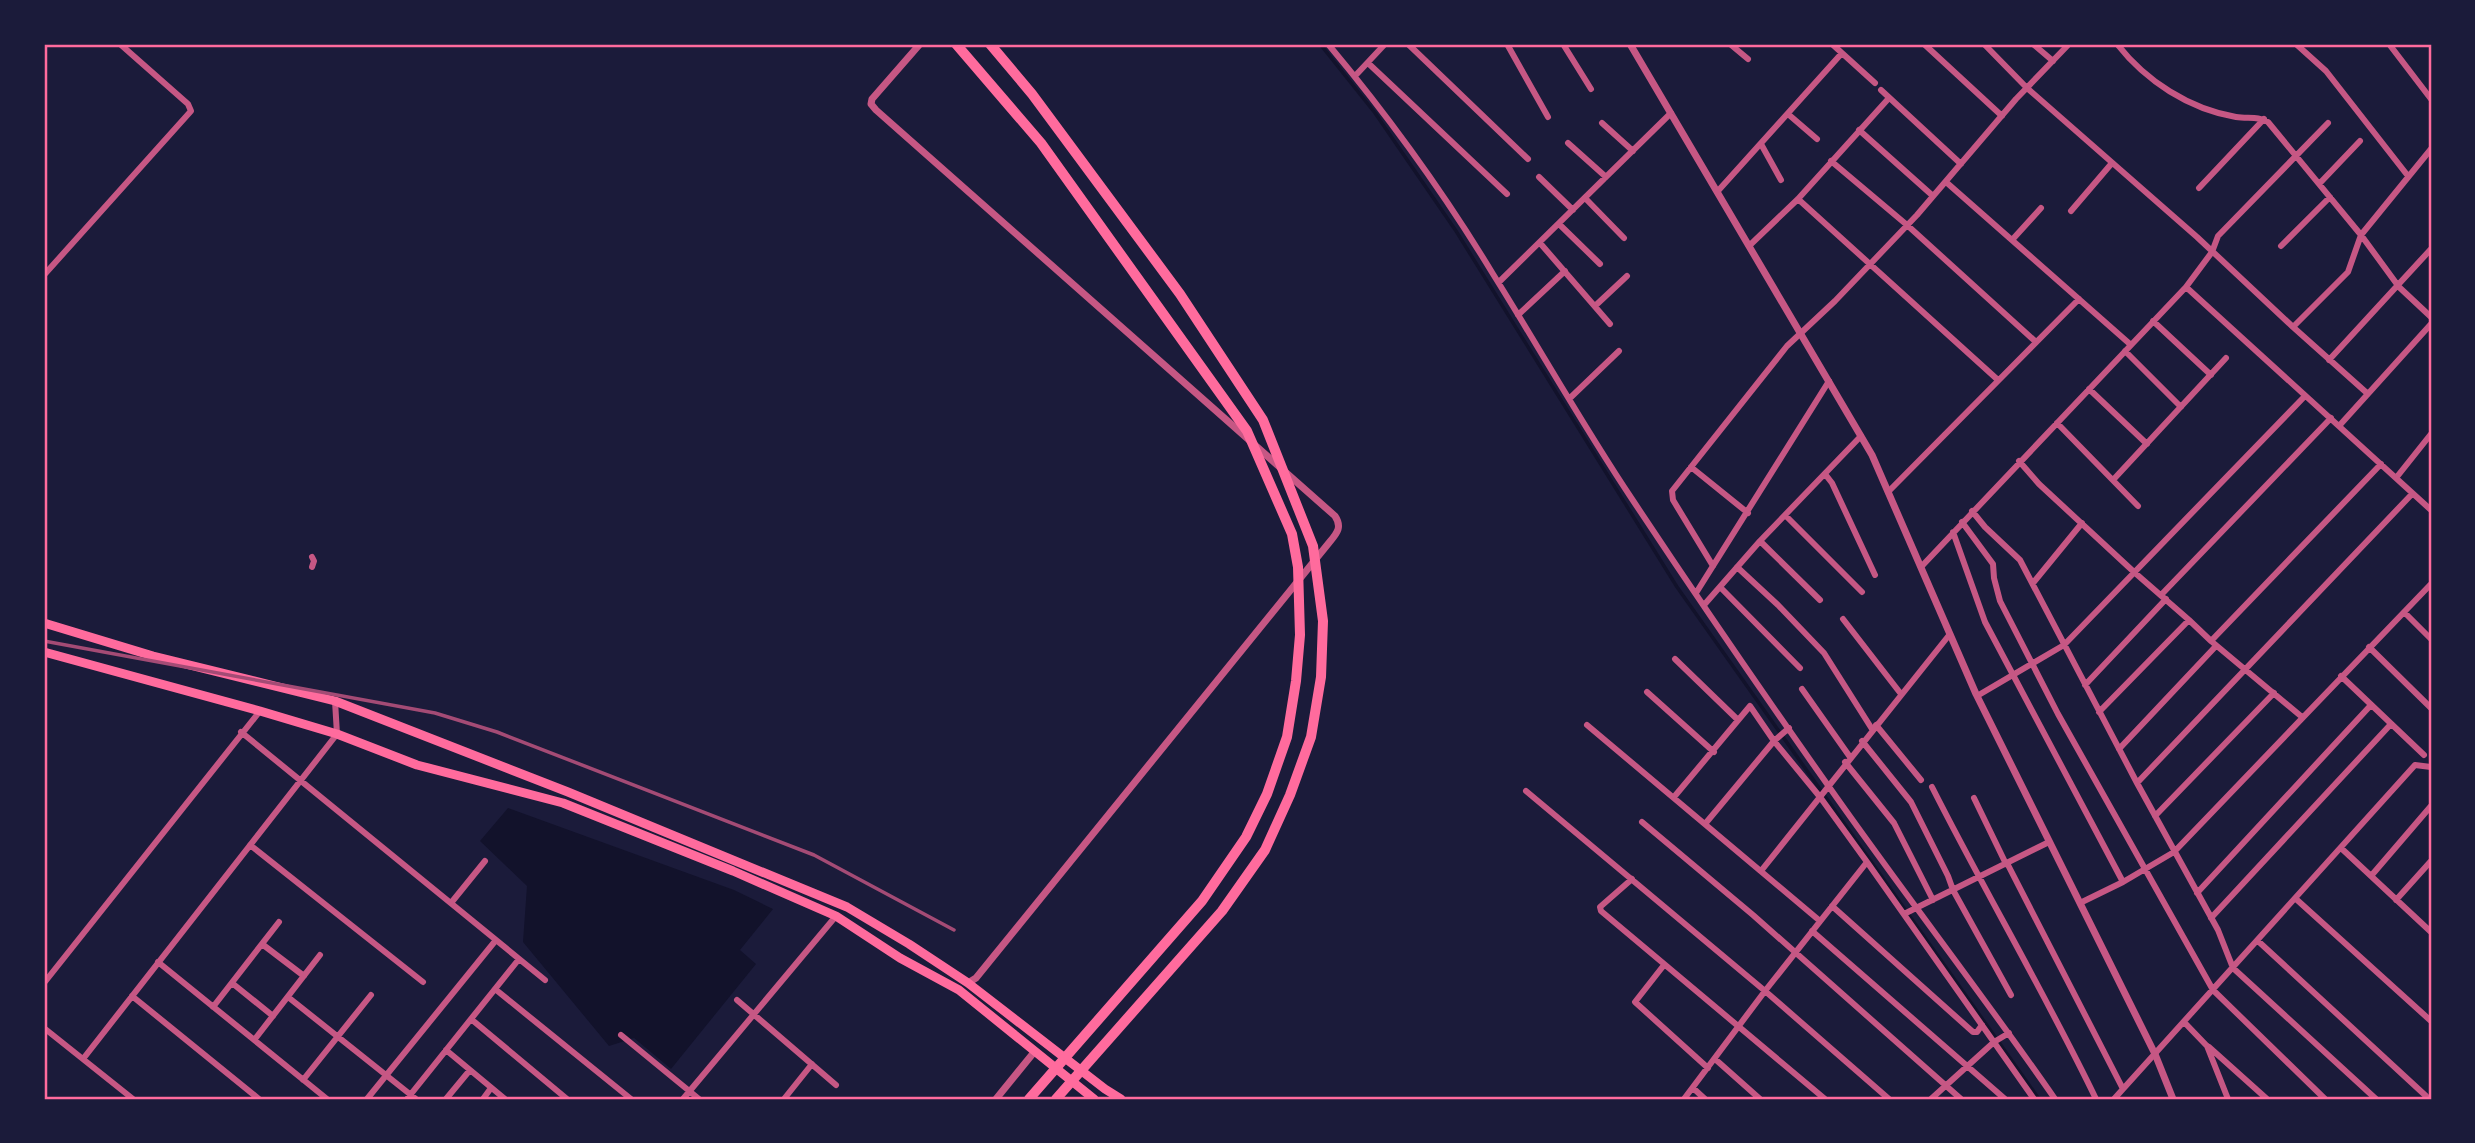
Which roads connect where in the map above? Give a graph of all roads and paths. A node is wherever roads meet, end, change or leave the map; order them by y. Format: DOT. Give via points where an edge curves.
graph roads {
  1 [pos="120,44"];
  2 [pos="920,44"];
  3 [pos="956,44"];
  4 [pos="990,44"];
  5 [pos="1328,44"];
  6 [pos="1408,44"];
  7 [pos="1507,44"];
  8 [pos="1563,44"];
  9 [pos="1730,44"];
  10 [pos="1832,44"];
  11 [pos="1924,44"];
  12 [pos="1984,44"];
  13 [pos="2033,44"];
  14 [pos="2067,44"];
  15 [pos="2117,44"];
  16 [pos="2295,44"];
  17 [pos="2389,44"];
  18 [pos="1382,45"];
  19 [pos="1633,45"];
  20 [pos="1842,53"];
  21 [pos="1748,60"];
  22 [pos="2053,61"];
  23 [pos="1367,63"];
  24 [pos="1355,76"];
  25 [pos="1875,83"];
  26 [pos="2027,88"];
  27 [pos="1591,89"];
  28 [pos="1881,90"];
  29 [pos="1889,98"];
  30 [pos="2431,99"];
  31 [pos="1671,113"];
  32 [pos="1788,114"];
  33 [pos="2002,116"];
  34 [pos="1548,117"];
  35 [pos="2264,119"];
  36 [pos="1602,123"];
  37 [pos="2328,123"];
  38 [pos="1859,130"];
  39 [pos="1817,139"];
  40 [pos="2360,141"];
  41 [pos="1568,143"];
  42 [pos="1761,144"];
  43 [pos="2431,149"];
  44 [pos="1633,151"];
  45 [pos="2296,157"];
  46 [pos="1528,159"];
  47 [pos="1831,161"];
  48 [pos="2112,163"];
  49 [pos="1961,164"];
  50 [pos="2407,176"];
  51 [pos="1539,177"];
  52 [pos="1606,177"];
  53 [pos="1781,180"];
  54 [pos="1946,182"];
  55 [pos="2320,183"];
  56 [pos="2199,188"];
  57 [pos="1717,192"];
  58 [pos="1507,194"];
  59 [pos="1933,196"];
  60 [pos="2330,197"];
  61 [pos="1585,198"];
  62 [pos="1798,199"];
  63 [pos="2041,208"];
  64 [pos="1573,210"];
  65 [pos="2071,211"];
  66 [pos="1559,224"];
  67 [pos="1907,225"];
  68 [pos="2361,234"];
  69 [pos="1623,238"];
  70 [pos="2012,240"];
  71 [pos="1540,243"];
  72 [pos="1749,246"];
  73 [pos="2281,246"];
  74 [pos="2431,249"];
  75 [pos="2212,252"];
  76 [pos="1600,264"];
  77 [pos="1870,264"];
  78 [pos="1564,271"];
  79 [pos="44,275"];
  80 [pos="1627,276"];
  81 [pos="1499,282"];
  82 [pos="2186,287"];
  83 [pos="2399,287"];
  84 [pos="2078,299"];
  85 [pos="1595,306"];
  86 [pos="1518,315"];
  87 [pos="2431,317"];
  88 [pos="2153,321"];
  89 [pos="1609,324"];
  90 [pos="2431,324"];
  91 [pos="2293,327"];
  92 [pos="1801,334"];
  93 [pos="2036,342"];
  94 [pos="2131,345"];
  95 [pos="1619,351"];
  96 [pos="2124,351"];
  97 [pos="2226,358"];
  98 [pos="2329,360"];
  99 [pos="2211,375"];
  100 [pos="1998,380"];
  101 [pos="1829,381"];
  102 [pos="2089,389"];
  103 [pos="2368,394"];
  104 [pos="2305,396"];
  105 [pos="1569,399"];
  106 [pos="2181,407"];
  107 [pos="2331,418"];
  108 [pos="2057,423"];
  109 [pos="2339,426"];
  110 [pos="2431,434"];
  111 [pos="1861,436"];
  112 [pos="2147,444"];
  113 [pos="2019,460"];
  114 [pos="2381,464"];
  115 [pos="1691,467"];
  116 [pos="1825,474"];
  117 [pos="2396,478"];
  118 [pos="2113,480"];
  119 [pos="1888,492"];
  120 [pos="2412,494"];
  121 [pos="2138,506"];
  122 [pos="2431,510"];
  123 [pos="1972,511"];
  124 [pos="1748,513"];
  125 [pos="1785,515"];
  126 [pos="1962,522"];
  127 [pos="2082,523"];
  128 [pos="1953,532"];
  129 [pos="1760,541"];
  130 [pos="312,557"];
  131 [pos="1713,566"];
  132 [pos="312,567"];
  133 [pos="1737,567"];
  134 [pos="1921,567"];
  135 [pos="2134,572"];
  136 [pos="1875,575"];
  137 [pos="2033,583"];
  138 [pos="2431,584"];
  139 [pos="1720,587"];
  140 [pos="1862,592"];
  141 [pos="1696,593"];
  142 [pos="2163,597"];
  143 [pos="1820,600"];
  144 [pos="1704,605"];
  145 [pos="2404,612"];
  146 [pos="1843,619"];
  147 [pos="2189,620"];
  148 [pos="44,622"];
  149 [pos="1950,634"];
  150 [pos="2431,639"];
  151 [pos="2213,643"];
  152 [pos="2064,645"];
  153 [pos="2370,648"];
  154 [pos="44,652"];
  155 [pos="1675,659"];
  156 [pos="2032,664"];
  157 [pos="1800,668"];
  158 [pos="2245,668"];
  159 [pos="2014,674"];
  160 [pos="2341,676"];
  161 [pos="2085,685"];
  162 [pos="1802,689"];
  163 [pos="1647,692"];
  164 [pos="2274,693"];
  165 [pos="1901,694"];
  166 [pos="1977,696"];
  167 [pos="335,701"];
  168 [pos="2371,705"];
  169 [pos="2431,708"];
  170 [pos="260,711"];
  171 [pos="2099,712"];
  172 [pos="2302,717"];
  173 [pos="1738,720"];
  174 [pos="1587,724"];
  175 [pos="2391,724"];
  176 [pos="1874,727"];
  177 [pos="241,733"];
  178 [pos="337,734"];
  179 [pos="1782,735"];
  180 [pos="1862,741"];
  181 [pos="2119,749"];
  182 [pos="1714,752"];
  183 [pos="2424,755"];
  184 [pos="1847,760"];
  185 [pos="2431,767"];
  186 [pos="300,780"];
  187 [pos="1921,780"];
  188 [pos="2137,783"];
  189 [pos="1932,787"];
  190 [pos="1526,791"];
  191 [pos="1825,792"];
  192 [pos="1674,797"];
  193 [pos="1974,798"];
  194 [pos="2431,806"];
  195 [pos="2155,816"];
  196 [pos="1642,822"];
  197 [pos="1705,824"];
  198 [pos="2049,842"];
  199 [pos="250,845"];
  200 [pos="2341,848"];
  201 [pos="2174,852"];
  202 [pos="485,860"];
  203 [pos="2431,861"];
  204 [pos="1867,862"];
  205 [pos="2007,863"];
  206 [pos="2146,869"];
  207 [pos="1761,871"];
  208 [pos="2371,876"];
  209 [pos="1978,878"];
  210 [pos="1632,879"];
  211 [pos="2123,882"];
  212 [pos="1953,890"];
  213 [pos="2197,893"];
  214 [pos="2296,899"];
  215 [pos="1933,900"];
  216 [pos="2396,900"];
  217 [pos="451,903"];
  218 [pos="2080,903"];
  219 [pos="1832,906"];
  220 [pos="1915,909"];
  221 [pos="1905,914"];
  222 [pos="836,916"];
  223 [pos="2211,918"];
  224 [pos="1820,921"];
  225 [pos="279,922"];
  226 [pos="2431,930"];
  227 [pos="1812,931"];
  228 [pos="496,940"];
  229 [pos="2258,940"];
  230 [pos="262,944"];
  231 [pos="1794,954"];
  232 [pos="320,955"];
  233 [pos="519,959"];
  234 [pos="158,962"];
  235 [pos="1664,965"];
  236 [pos="2233,968"];
  237 [pos="304,976"];
  238 [pos="545,980"];
  239 [pos="423,982"];
  240 [pos="971,982"];
  241 [pos="44,983"];
  242 [pos="232,983"];
  243 [pos="495,989"];
  244 [pos="2213,990"];
  245 [pos="1765,991"];
  246 [pos="371,995"];
  247 [pos="2011,995"];
  248 [pos="132,996"];
  249 [pos="288,997"];
  250 [pos="737,1000"];
  251 [pos="213,1007"];
  252 [pos="753,1014"];
  253 [pos="272,1016"];
  254 [pos="471,1019"];
  255 [pos="2431,1021"];
  256 [pos="2184,1022"];
  257 [pos="1982,1026"];
  258 [pos="44,1028"];
  259 [pos="1738,1028"];
  260 [pos="2007,1034"];
  261 [pos="621,1035"];
  262 [pos="337,1037"];
  263 [pos="255,1040"];
  264 [pos="1995,1041"];
  265 [pos="2207,1045"];
  266 [pos="446,1050"];
  267 [pos="1035,1051"];
  268 [pos="2155,1054"];
  269 [pos="83,1059"];
  270 [pos="1715,1059"];
  271 [pos="812,1065"];
  272 [pos="1968,1065"];
  273 [pos="1708,1068"];
  274 [pos="470,1070"];
  275 [pos="386,1075"];
  276 [pos="303,1080"];
  277 [pos="836,1085"];
  278 [pos="1946,1086"];
  279 [pos="491,1088"];
  280 [pos="1693,1088"];
  281 [pos="2123,1089"];
  282 [pos="689,1091"];
  283 [pos="2427,1095"];
  284 [pos="411,1098"];
  285 [pos="133,1099"];
  286 [pos="259,1099"];
  287 [pos="327,1099"];
  288 [pos="367,1099"];
  289 [pos="446,1099"];
  290 [pos="483,1099"];
  291 [pos="505,1099"];
  292 [pos="567,1099"];
  293 [pos="631,1099"];
  294 [pos="683,1099"];
  295 [pos="699,1099"];
  296 [pos="784,1099"];
  297 [pos="996,1099"];
  298 [pos="1029,1099"];
  299 [pos="1056,1099"];
  300 [pos="1094,1099"];
  301 [pos="1121,1099"];
  302 [pos="1684,1099"];
  303 [pos="1705,1099"];
  304 [pos="1760,1099"];
  305 [pos="1825,1099"];
  306 [pos="1889,1099"];
  307 [pos="1931,1099"];
  308 [pos="1961,1099"];
  309 [pos="2005,1099"];
  310 [pos="2034,1099"];
  311 [pos="2055,1099"];
  312 [pos="2096,1099"];
  313 [pos="2114,1099"];
  314 [pos="2173,1099"];
  315 [pos="2228,1099"];
  316 [pos="2267,1099"];
  317 [pos="2325,1099"];
  318 [pos="2375,1099"];
  1 -- 79 [label="street" via="191,111"];
  2 -- 240 [label="street" via="871,104 1339,523 1339,531"];
  3 -- 298 [label="highway" via="1041,143 1247,431 1292,534 1298,567 1300,635 1287,737 1246,837 1202,901"];
  4 -- 299 [label="highway" via="1180,293 1264,420 1313,546 1323,621 1321,677 1311,737 1265,850 1222,911"];
  5 -- 24 [label="street"];
  6 -- 46 [label="street"];
  7 -- 34 [label="street"];
  8 -- 27 [label="street"];
  9 -- 21 [label="street"];
  10 -- 20 [label="street"];
  11 -- 33 [label="street"];
  12 -- 26 [label="street"];
  13 -- 22 [label="street"];
  14 -- 22 [label="street"];
  15 -- 35 [label="street" via="2157,84 2186,101 2236,117"];
  16 -- 50 [label="street" via="2326,71"];
  17 -- 30 [label="street"];
  18 -- 23 [label="street"];
  19 -- 31 [label="street"];
  20 -- 25 [label="street"];
  20 -- 32 [label="street"];
  22 -- 26 [label="street"];
  23 -- 24 [label="street"];
  23 -- 58 [label="street"];
  24 -- 81 [label="street" via="1420,162"];
  26 -- 33 [label="street"];
  26 -- 48 [label="street"];
  28 -- 29 [label="street"];
  29 -- 38 [label="street"];
  29 -- 49 [label="street"];
  31 -- 44 [label="street"];
  31 -- 57 [label="street"];
  32 -- 39 [label="street"];
  32 -- 42 [label="street"];
  33 -- 49 [label="street"];
  35 -- 45 [label="street"];
  35 -- 56 [label="street"];
  36 -- 44 [label="street"];
  37 -- 45 [label="street"];
  38 -- 47 [label="street"];
  38 -- 59 [label="street"];
  40 -- 55 [label="street"];
  41 -- 52 [label="street"];
  42 -- 53 [label="street"];
  42 -- 57 [label="street"];
  43 -- 50 [label="street"];
  44 -- 52 [label="street"];
  45 -- 55 [label="street"];
  45 -- 75 [label="street" via="2218,236"];
  47 -- 62 [label="street"];
  47 -- 67 [label="street"];
  48 -- 65 [label="street"];
  48 -- 75 [label="street"];
  49 -- 54 [label="street"];
  50 -- 68 [label="street"];
  51 -- 64 [label="street"];
  52 -- 61 [label="street"];
  54 -- 59 [label="street"];
  54 -- 70 [label="street"];
  55 -- 60 [label="street"];
  57 -- 72 [label="street"];
  59 -- 67 [label="street"];
  60 -- 68 [label="street"];
  60 -- 73 [label="street"];
  61 -- 64 [label="street"];
  61 -- 69 [label="street"];
  62 -- 72 [label="street"];
  62 -- 77 [label="street"];
  63 -- 70 [label="street"];
  64 -- 66 [label="street"];
  66 -- 71 [label="street"];
  66 -- 76 [label="street"];
  67 -- 77 [label="street"];
  67 -- 93 [label="street"];
  68 -- 83 [label="street"];
  68 -- 91 [label="street" via="2347,272"];
  70 -- 84 [label="street"];
  71 -- 78 [label="street"];
  71 -- 81 [label="street"];
  72 -- 92 [label="street"];
  74 -- 83 [label="street"];
  75 -- 82 [label="street"];
  75 -- 91 [label="street"];
  77 -- 92 [label="street"];
  77 -- 100 [label="street"];
  78 -- 85 [label="street"];
  78 -- 86 [label="street"];
  80 -- 85 [label="street"];
  81 -- 86 [label="street"];
  82 -- 88 [label="street"];
  82 -- 104 [label="street"];
  83 -- 87 [label="street"];
  83 -- 98 [label="street"];
  84 -- 93 [label="street"];
  84 -- 94 [label="street"];
  85 -- 89 [label="street"];
  86 -- 105 [label="street"];
  88 -- 94 [label="street"];
  88 -- 99 [label="street"];
  90 -- 103 [label="street"];
  91 -- 98 [label="street"];
  92 -- 101 [label="street"];
  92 -- 115 [label="street"];
  93 -- 100 [label="street"];
  94 -- 96 [label="street"];
  95 -- 105 [label="street"];
  96 -- 102 [label="street"];
  96 -- 106 [label="street"];
  97 -- 99 [label="street"];
  98 -- 103 [label="street"];
  99 -- 106 [label="street"];
  100 -- 119 [label="street"];
  101 -- 111 [label="street"];
  101 -- 124 [label="street"];
  102 -- 108 [label="street"];
  102 -- 112 [label="street"];
  103 -- 109 [label="street"];
  104 -- 107 [label="street"];
  104 -- 135 [label="street"];
  105 -- 141 [label="street"];
  106 -- 112 [label="street"];
  107 -- 109 [label="street"];
  107 -- 142 [label="street"];
  108 -- 113 [label="street"];
  108 -- 118 [label="street"];
  109 -- 114 [label="street"];
  110 -- 117 [label="street"];
  111 -- 116 [label="street"];
  111 -- 119 [label="street"];
  112 -- 118 [label="street"];
  113 -- 123 [label="street"];
  113 -- 127 [label="street"];
  114 -- 117 [label="street"];
  114 -- 151 [label="street"];
  115 -- 124 [label="street"];
  115 -- 131 [label="street" via="1671,495"];
  116 -- 125 [label="street"];
  116 -- 136 [label="street"];
  117 -- 120 [label="street"];
  118 -- 121 [label="street"];
  119 -- 134 [label="street"];
  120 -- 122 [label="street"];
  120 -- 158 [label="street"];
  123 -- 126 [label="street"];
  123 -- 137 [label="street" via="2019,558"];
  124 -- 131 [label="street"];
  125 -- 129 [label="street"];
  125 -- 140 [label="street"];
  126 -- 128 [label="street"];
  126 -- 156 [label="street" via="1994,566 2000,601"];
  127 -- 135 [label="street"];
  127 -- 137 [label="street"];
  128 -- 134 [label="street"];
  128 -- 159 [label="street" via="1985,622"];
  129 -- 133 [label="street"];
  129 -- 143 [label="street"];
  130 -- 132 [label="street"];
  131 -- 141 [label="street"];
  133 -- 139 [label="street"];
  133 -- 176 [label="street" via="1824,653"];
  134 -- 149 [label="street"];
  135 -- 142 [label="street"];
  135 -- 152 [label="street"];
  137 -- 152 [label="street"];
  138 -- 145 [label="street"];
  139 -- 144 [label="street"];
  139 -- 157 [label="street"];
  141 -- 144 [label="street"];
  142 -- 147 [label="street"];
  142 -- 161 [label="street"];
  144 -- 179 [label="street"];
  145 -- 150 [label="street"];
  145 -- 153 [label="street"];
  146 -- 165 [label="street"];
  147 -- 151 [label="street"];
  147 -- 171 [label="street"];
  148 -- 167 [label="main road" via="153,656"];
  149 -- 165 [label="street"];
  149 -- 166 [label="street"];
  151 -- 158 [label="street"];
  151 -- 181 [label="street"];
  152 -- 156 [label="street"];
  152 -- 161 [label="street"];
  153 -- 160 [label="street"];
  153 -- 169 [label="street"];
  154 -- 170 [label="main road"];
  155 -- 173 [label="street"];
  156 -- 159 [label="street"];
  156 -- 206 [label="street"];
  158 -- 164 [label="street"];
  158 -- 188 [label="street"];
  159 -- 166 [label="street"];
  159 -- 211 [label="street"];
  160 -- 168 [label="street"];
  160 -- 172 [label="street"];
  161 -- 171 [label="street"];
  162 -- 184 [label="street"];
  163 -- 182 [label="street"];
  164 -- 172 [label="street"];
  164 -- 195 [label="street"];
  165 -- 176 [label="street"];
  166 -- 198 [label="street"];
  167 -- 178 [label="street"];
  167 -- 240 [label="main road" via="847,907"];
  168 -- 175 [label="street"];
  168 -- 213 [label="street"];
  170 -- 177 [label="street"];
  170 -- 178 [label="main road"];
  171 -- 181 [label="street"];
  172 -- 201 [label="street"];
  173 -- 179 [label="street" via="1750,706"];
  173 -- 182 [label="street"];
  174 -- 192 [label="street"];
  175 -- 183 [label="street"];
  175 -- 223 [label="street"];
  176 -- 180 [label="street"];
  176 -- 187 [label="street"];
  177 -- 186 [label="street"];
  177 -- 241 [label="street"];
  178 -- 186 [label="street"];
  178 -- 222 [label="main road" via="417,765 563,803"];
  179 -- 191 [label="street"];
  179 -- 191 [label="street"];
  179 -- 197 [label="street"];
  180 -- 184 [label="street"];
  180 -- 212 [label="street" via="1911,802"];
  181 -- 188 [label="street"];
  182 -- 192 [label="street"];
  184 -- 191 [label="street"];
  184 -- 215 [label="street" via="1894,823"];
  185 -- 200 [label="street" via="2415,765"];
  186 -- 199 [label="street"];
  186 -- 217 [label="street"];
  188 -- 195 [label="street"];
  189 -- 209 [label="street"];
  190 -- 210 [label="street"];
  191 -- 204 [label="street"];
  191 -- 207 [label="street"];
  191 -- 220 [label="street"];
  192 -- 197 [label="street"];
  193 -- 205 [label="street"];
  194 -- 208 [label="street"];
  195 -- 201 [label="street"];
  196 -- 231 [label="street"];
  197 -- 207 [label="street"];
  198 -- 205 [label="street"];
  198 -- 218 [label="street"];
  199 -- 234 [label="street"];
  199 -- 239 [label="street"];
  200 -- 208 [label="street"];
  200 -- 214 [label="street"];
  201 -- 206 [label="street"];
  201 -- 213 [label="street"];
  202 -- 217 [label="street"];
  203 -- 216 [label="street"];
  204 -- 219 [label="street"];
  204 -- 221 [label="street"];
  205 -- 209 [label="street"];
  205 -- 281 [label="street"];
  206 -- 211 [label="street"];
  206 -- 244 [label="street"];
  207 -- 224 [label="street"];
  208 -- 216 [label="street"];
  209 -- 212 [label="street"];
  209 -- 312 [label="street" via="2059,1021"];
  210 -- 235 [label="street" via="1599,909"];
  210 -- 245 [label="street"];
  211 -- 218 [label="street"];
  212 -- 215 [label="street"];
  212 -- 247 [label="street"];
  213 -- 223 [label="street"];
  214 -- 229 [label="street"];
  214 -- 255 [label="street"];
  215 -- 220 [label="street"];
  216 -- 226 [label="street"];
  217 -- 228 [label="street"];
  218 -- 268 [label="street"];
  219 -- 224 [label="street"];
  219 -- 257 [label="street" via="1973,1031"];
  220 -- 221 [label="street"];
  220 -- 260 [label="street"];
  221 -- 257 [label="street"];
  222 -- 252 [label="street"];
  222 -- 267 [label="main road" via="959,990"];
  223 -- 236 [label="street"];
  224 -- 227 [label="street"];
  225 -- 230 [label="street"];
  227 -- 231 [label="street"];
  227 -- 272 [label="street"];
  228 -- 233 [label="street"];
  228 -- 275 [label="street"];
  229 -- 236 [label="street"];
  229 -- 283 [label="street"];
  230 -- 237 [label="street"];
  230 -- 242 [label="street"];
  231 -- 245 [label="street"];
  231 -- 278 [label="street"];
  232 -- 237 [label="street"];
  233 -- 238 [label="street"];
  233 -- 243 [label="street"];
  234 -- 248 [label="street"];
  234 -- 251 [label="street"];
  235 -- 259 [label="street"];
  235 -- 273 [label="street" via="1635,1002"];
  236 -- 244 [label="street"];
  236 -- 318 [label="street"];
  237 -- 249 [label="street"];
  240 -- 301 [label="main road"];
  242 -- 251 [label="street"];
  242 -- 253 [label="street"];
  243 -- 254 [label="street"];
  243 -- 293 [label="street"];
  244 -- 256 [label="street"];
  244 -- 317 [label="street"];
  245 -- 259 [label="street"];
  245 -- 306 [label="street"];
  246 -- 262 [label="street"];
  248 -- 269 [label="street"];
  248 -- 286 [label="street"];
  249 -- 253 [label="street"];
  249 -- 262 [label="street"];
  250 -- 252 [label="street"];
  251 -- 263 [label="street"];
  252 -- 271 [label="street"];
  252 -- 282 [label="street"];
  253 -- 263 [label="street"];
  254 -- 266 [label="street"];
  254 -- 292 [label="street"];
  256 -- 265 [label="street"];
  256 -- 268 [label="street"];
  257 -- 264 [label="street"];
  258 -- 269 [label="street"];
  259 -- 270 [label="street"];
  259 -- 305 [label="street"];
  260 -- 264 [label="street"];
  260 -- 311 [label="street"];
  261 -- 282 [label="street"];
  262 -- 275 [label="street"];
  262 -- 276 [label="street"];
  263 -- 276 [label="street"];
  264 -- 272 [label="street"];
  264 -- 310 [label="street"];
  265 -- 315 [label="street"];
  265 -- 316 [label="street"];
  266 -- 274 [label="street"];
  266 -- 284 [label="street"];
  267 -- 297 [label="street"];
  267 -- 300 [label="main road"];
  268 -- 281 [label="street"];
  268 -- 314 [label="street"];
  269 -- 285 [label="street"];
  270 -- 273 [label="street"];
  270 -- 304 [label="street"];
  271 -- 277 [label="street"];
  271 -- 296 [label="street"];
  272 -- 278 [label="street"];
  272 -- 309 [label="street"];
  273 -- 280 [label="street"];
  274 -- 279 [label="street"];
  274 -- 289 [label="street"];
  275 -- 284 [label="street"];
  275 -- 288 [label="street"];
  276 -- 287 [label="street"];
  278 -- 307 [label="street"];
  278 -- 308 [label="street"];
  279 -- 290 [label="street"];
  279 -- 291 [label="street"];
  280 -- 302 [label="street"];
  280 -- 303 [label="street"];
  281 -- 313 [label="street"];
  282 -- 294 [label="street"];
  282 -- 295 [label="street"];
}
